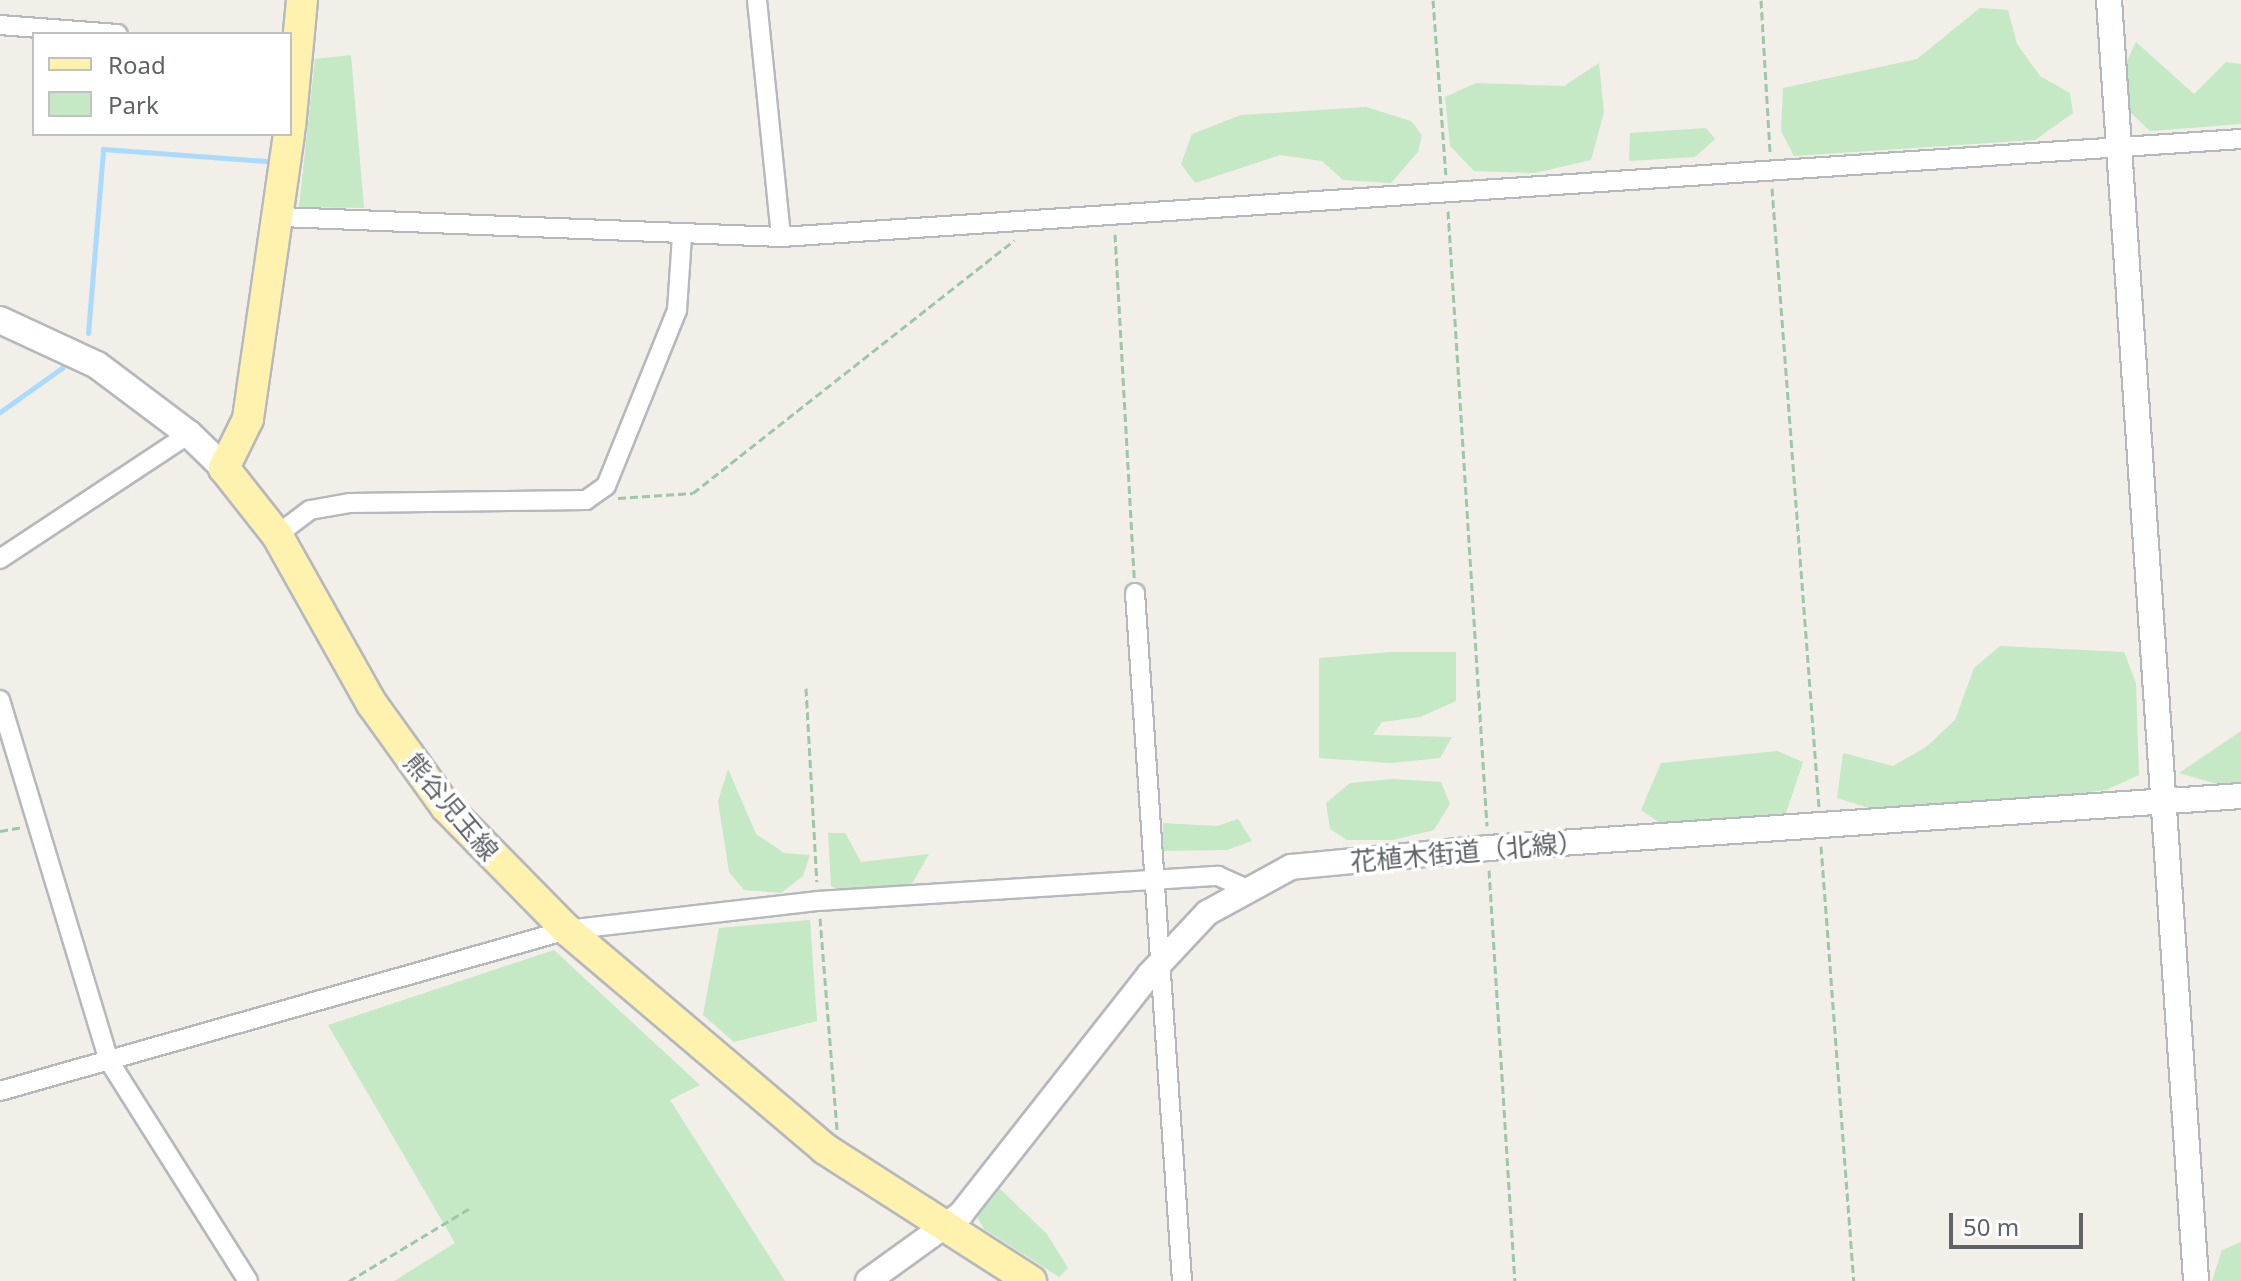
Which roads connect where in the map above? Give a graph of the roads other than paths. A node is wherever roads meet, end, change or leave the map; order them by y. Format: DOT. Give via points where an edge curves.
graph roads {
  1 [pos="302,0"];
  2 [pos="757,0"];
  3 [pos="2109,0"];
  4 [pos="0,25"];
  5 [pos="92,32"];
  6 [pos="294,48"];
  7 [pos="292,88"];
  8 [pos="289,136"];
  9 [pos="2241,139"];
  10 [pos="2119,148"];
  11 [pos="281,217"];
  12 [pos="682,236"];
  13 [pos="781,237"];
  14 [pos="0,320"];
  15 [pos="189,434"];
  16 [pos="224,468"];
  17 [pos="277,535"];
  18 [pos="0,559"];
  19 [pos="1135,593"];
  20 [pos="0,700"];
  21 [pos="2241,796"];
  22 [pos="2163,800"];
  23 [pos="1156,881"];
  24 [pos="1247,889"];
  25 [pos="567,930"];
  26 [pos="1162,961"];
  27 [pos="109,1061"];
  28 [pos="0,1091"];
  29 [pos="947,1229"];
  30 [pos="248,1281"];
  31 [pos="868,1281"];
  32 [pos="1031,1281"];
  33 [pos="1182,1281"];
  34 [pos="2196,1281"];
  1 -- 6 [label="main road"];
  2 -- 13 [label="street"];
  3 -- 10 [label="street"];
  4 -- 5 [label="street"];
  6 -- 7 [label="main road"];
  8 -- 11 [label="main road"];
  9 -- 10 [label="street"];
  10 -- 13 [label="street"];
  10 -- 22 [label="street"];
  11 -- 12 [label="street"];
  11 -- 16 [label="main road" via="248,419"];
  12 -- 13 [label="street"];
  12 -- 17 [label="street" via="677,310 606,486 586,500 350,503 310,510"];
  14 -- 15 [label="main road" via="97,365"];
  15 -- 16 [label="main road"];
  15 -- 18 [label="street"];
  16 -- 17 [label="main road, 熊谷児玉線"];
  17 -- 25 [label="main road, 熊谷児玉線" via="372,704 412,762 492,859"];
  19 -- 23 [label="street"];
  20 -- 27 [label="street"];
  21 -- 22 [label="street, 花植木街道（北線）"];
  22 -- 24 [label="street, 花植木街道（北線）" via="1291,867"];
  22 -- 34 [label="street"];
  23 -- 24 [label="street" via="1218,876"];
  23 -- 25 [label="street" via="818,901"];
  23 -- 26 [label="street"];
  24 -- 26 [label="street, 花植木街道（北線）" via="1207,913"];
  25 -- 27 [label="street"];
  25 -- 29 [label="main road, 熊谷児玉線" via="814,1141"];
  26 -- 29 [label="street, 花植木街道（北線）" via="1005,1164"];
  26 -- 33 [label="street"];
  27 -- 28 [label="street"];
  27 -- 30 [label="street"];
  29 -- 31 [label="street, 花植木街道（北線）"];
  29 -- 32 [label="main road, 熊谷児玉線"];
}
